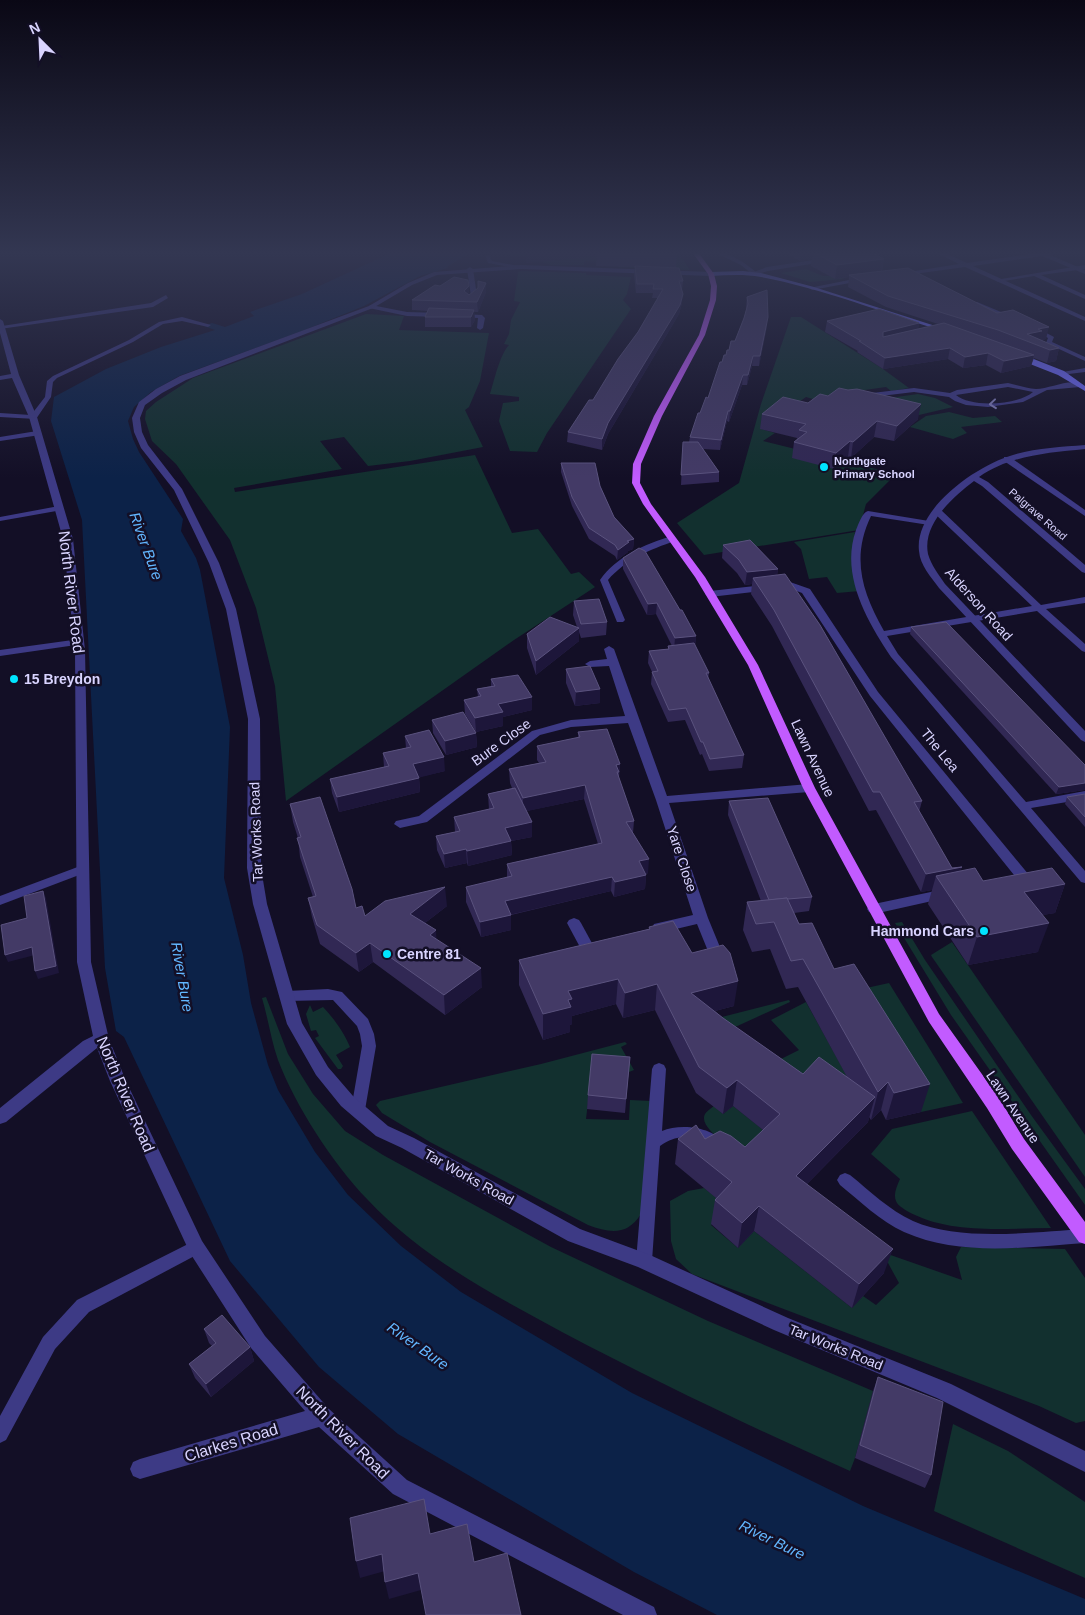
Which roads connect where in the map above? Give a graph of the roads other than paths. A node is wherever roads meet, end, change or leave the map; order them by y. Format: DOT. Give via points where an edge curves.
graph roads {
  1 [pos="2,327"];
  2 [pos="154,327"];
  3 [pos="319,327"];
  4 [pos="705,327"];
  5 [pos="937,327"];
  6 [pos="1031,327"];
  7 [pos="945,330"];
  8 [pos="930,334"];
  9 [pos="957,334"];
  10 [pos="1007,352"];
  11 [pos="1085,359"];
  12 [pos="1085,370"];
  13 [pos="1061,373"];
  14 [pos="15,376"];
  15 [pos="0,378"];
  16 [pos="1082,387"];
  17 [pos="1038,391"];
  18 [pos="951,394"];
  19 [pos="854,397"];
  20 [pos="0,415"];
  21 [pos="33,417"];
  22 [pos="37,433"];
  23 [pos="0,439"];
  24 [pos="1085,447"];
  25 [pos="1007,459"];
  26 [pos="974,478"];
  27 [pos="59,508"];
  28 [pos="937,511"];
  29 [pos="1085,514"];
  30 [pos="0,519"];
  31 [pos="929,523"];
  32 [pos="672,539"];
  33 [pos="1085,570"];
  34 [pos="710,594"];
  35 [pos="1085,600"];
  36 [pos="1039,608"];
  37 [pos="973,619"];
  38 [pos="620,620"];
  39 [pos="881,634"];
  40 [pos="80,642"];
  41 [pos="609,649"];
  42 [pos="1085,649"];
  43 [pos="0,653"];
  44 [pos="613,662"];
  45 [pos="590,664"];
  46 [pos="632,719"];
  47 [pos="1085,738"];
  48 [pos="809,788"];
  49 [pos="1085,795"];
  50 [pos="662,800"];
  51 [pos="1022,806"];
  52 [pos="400,824"];
  53 [pos="83,869"];
  54 [pos="1085,879"];
  55 [pos="1005,882"];
  56 [pos="956,892"];
  57 [pos="0,901"];
  58 [pos="874,909"];
  59 [pos="701,918"];
  60 [pos="574,923"];
  61 [pos="643,931"];
  62 [pos="570,948"];
  63 [pos="715,952"];
  64 [pos="287,996"];
  65 [pos="102,1039"];
  66 [pos="659,1069"];
  67 [pos="358,1110"];
  68 [pos="0,1118"];
  69 [pos="653,1143"];
  70 [pos="726,1153"];
  71 [pos="845,1180"];
  72 [pos="1085,1236"];
  73 [pos="196,1247"];
  74 [pos="644,1261"];
  75 [pos="322,1416"];
  76 [pos="0,1434"];
  77 [pos="1085,1462"];
  78 [pos="140,1469"];
  79 [pos="646,1615"];
  1 -- 14 [label="street, North River Road"];
  2 -- 21 [label="lane" via="55,377 50,381 48,397"];
  3 -- 64 [label="street, Tar Works Road" via="183,378 142,404 136,418 144,446 178,489 214,563 231,609 254,719 254,868 260,904"];
  4 -- 32 [label="main road, Lawn Avenue" via="637,464 636,483"];
  5 -- 7 [label="street"];
  6 -- 11 [label="lane" via="1052,338 1048,342"];
  7 -- 8 [label="lane"];
  7 -- 9 [label="street"];
  10 -- 13 [label="street"];
  12 -- 13 [label="street"];
  13 -- 16 [label="street"];
  14 -- 15 [label="street"];
  14 -- 21 [label="street, North River Road"];
  16 -- 17 [label="lane"];
  17 -- 18 [label="lane" via="1008,386"];
  17 -- 18 [label="lane, one-way" via="1022,400 975,406 955,400"];
  18 -- 19 [label="lane" via="914,390"];
  20 -- 21 [label="lane"];
  21 -- 22 [label="street, North River Road"];
  22 -- 23 [label="lane"];
  22 -- 27 [label="street, North River Road"];
  24 -- 25 [label="street, Alderson Road"];
  25 -- 26 [label="street, Alderson Road"];
  25 -- 29 [label="lane"];
  26 -- 28 [label="street, Alderson Road"];
  26 -- 33 [label="street, Palgrave Road"];
  27 -- 30 [label="lane"];
  27 -- 40 [label="street, North River Road" via="68,539"];
  28 -- 31 [label="street, Alderson Road"];
  28 -- 36 [label="lane"];
  31 -- 37 [label="street, Alderson Road" via="923,549 929,568"];
  31 -- 39 [label="lane" via="868,513 856,550 857,574 862,597"];
  32 -- 34 [label="main road, Lawn Avenue"];
  32 -- 38 [label="lane" via="652,546 610,571 604,580"];
  34 -- 48 [label="main road, Lawn Avenue" via="753,666"];
  34 -- 55 [label="street, The Lea" via="790,585 806,591 874,694 1024,878"];
  35 -- 36 [label="lane"];
  36 -- 37 [label="lane"];
  36 -- 42 [label="lane"];
  37 -- 39 [label="lane"];
  37 -- 47 [label="street, Alderson Road"];
  39 -- 51 [label="lane" via="922,690"];
  40 -- 43 [label="lane"];
  40 -- 53 [label="street, North River Road"];
  41 -- 44 [label="street"];
  44 -- 45 [label="street"];
  44 -- 46 [label="street"];
  46 -- 50 [label="street"];
  46 -- 52 [label="street, Bure Close" via="560,724 547,728 423,819"];
  48 -- 50 [label="street"];
  48 -- 58 [label="main road, Lawn Avenue"];
  49 -- 51 [label="lane"];
  50 -- 59 [label="street, Yare Close"];
  51 -- 54 [label="lane"];
  53 -- 57 [label="lane"];
  53 -- 65 [label="street, North River Road" via="84,962"];
  56 -- 58 [label="street"];
  58 -- 72 [label="main road, Lawn Avenue" via="934,1018 1018,1144"];
  59 -- 61 [label="street"];
  59 -- 63 [label="street, Yare Close"];
  60 -- 62 [label="street" via="590,944"];
  64 -- 67 [label="street, Tar Works Road" via="295,1024 322,1071"];
  64 -- 67 [label="lane" via="337,996 363,1023 369,1046"];
  65 -- 68 [label="street" via="88,1045"];
  65 -- 73 [label="street, North River Road" via="125,1098"];
  66 -- 69 [label="lane"];
  67 -- 74 [label="street, Tar Works Road" via="382,1131 574,1235"];
  69 -- 70 [label="lane" via="671,1133 698,1133"];
  69 -- 74 [label="lane"];
  71 -- 72 [label="lane" via="910,1227 942,1236 992,1240"];
  73 -- 75 [label="street, North River Road" via="258,1342"];
  73 -- 76 [label="lane" via="83,1306 49,1343"];
  74 -- 77 [label="street, Tar Works Road" via="781,1324 944,1391"];
  75 -- 78 [label="street, Clarkes Road"];
  75 -- 79 [label="street, North River Road" via="400,1487"];
}
